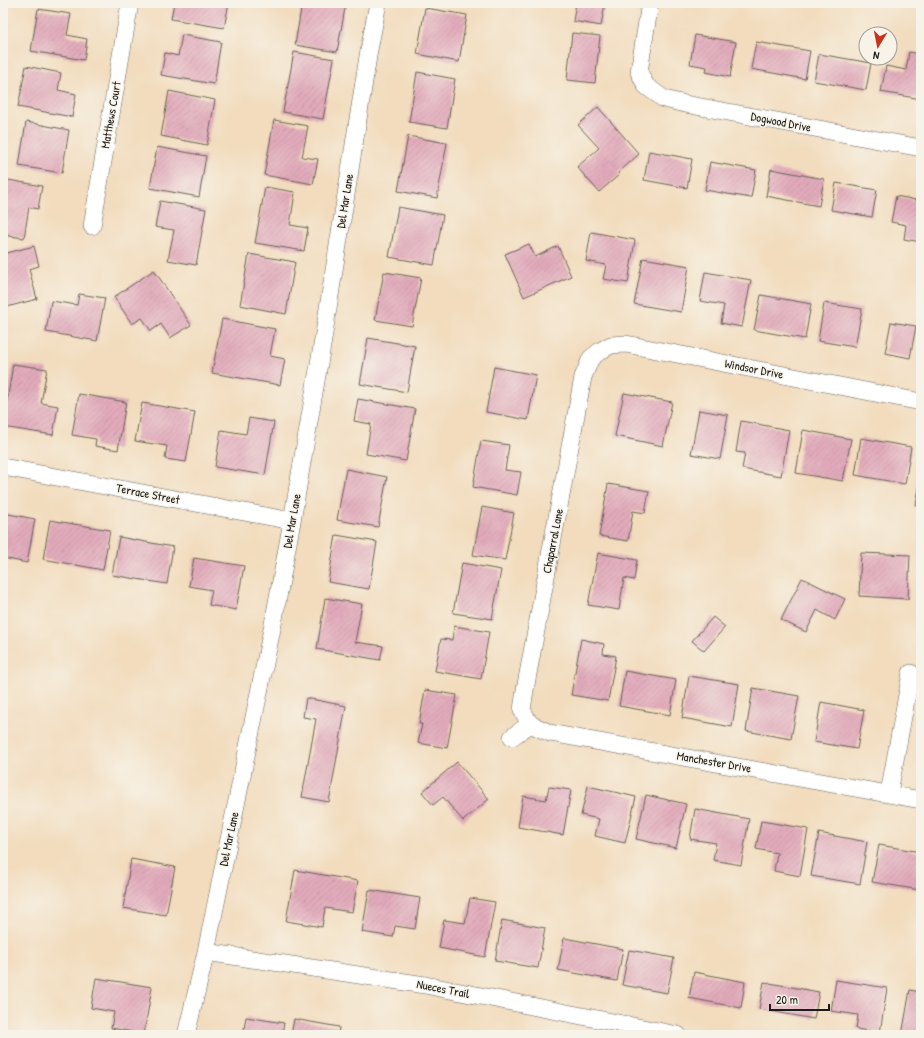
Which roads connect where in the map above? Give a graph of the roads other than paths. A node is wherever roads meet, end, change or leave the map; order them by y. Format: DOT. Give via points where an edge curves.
graph roads {
  1 [pos="130,3"];
  2 [pos="378,3"];
  3 [pos="650,3"];
  4 [pos="921,148"];
  5 [pos="92,226"];
  6 [pos="591,358"];
  7 [pos="921,402"];
  8 [pos="3,467"];
  9 [pos="292,521"];
  10 [pos="911,673"];
  11 [pos="530,724"];
  12 [pos="512,737"];
  13 [pos="889,793"];
  14 [pos="921,800"];
  15 [pos="206,952"];
  16 [pos="186,1035"];
  17 [pos="678,1035"];
  1 -- 5 [label="street, Matthews Court"];
  2 -- 9 [label="street, Del Mar Lane"];
  3 -- 4 [label="street, Dogwood Drive" via="639,72 646,86 664,99"];
  6 -- 7 [label="street, Windsor Drive" via="611,345 626,344"];
  6 -- 11 [label="street, Chaparral Lane" via="584,377 525,690 522,710"];
  8 -- 9 [label="street, Terrace Street"];
  9 -- 15 [label="street, Del Mar Lane"];
  10 -- 13 [label="street"];
  11 -- 12 [label="street"];
  11 -- 13 [label="street, Manchester Drive" via="550,733"];
  13 -- 14 [label="street, Manchester Drive"];
  15 -- 16 [label="street, Del Mar Lane"];
  15 -- 17 [label="street, Nueces Trail" via="425,985"];
}
